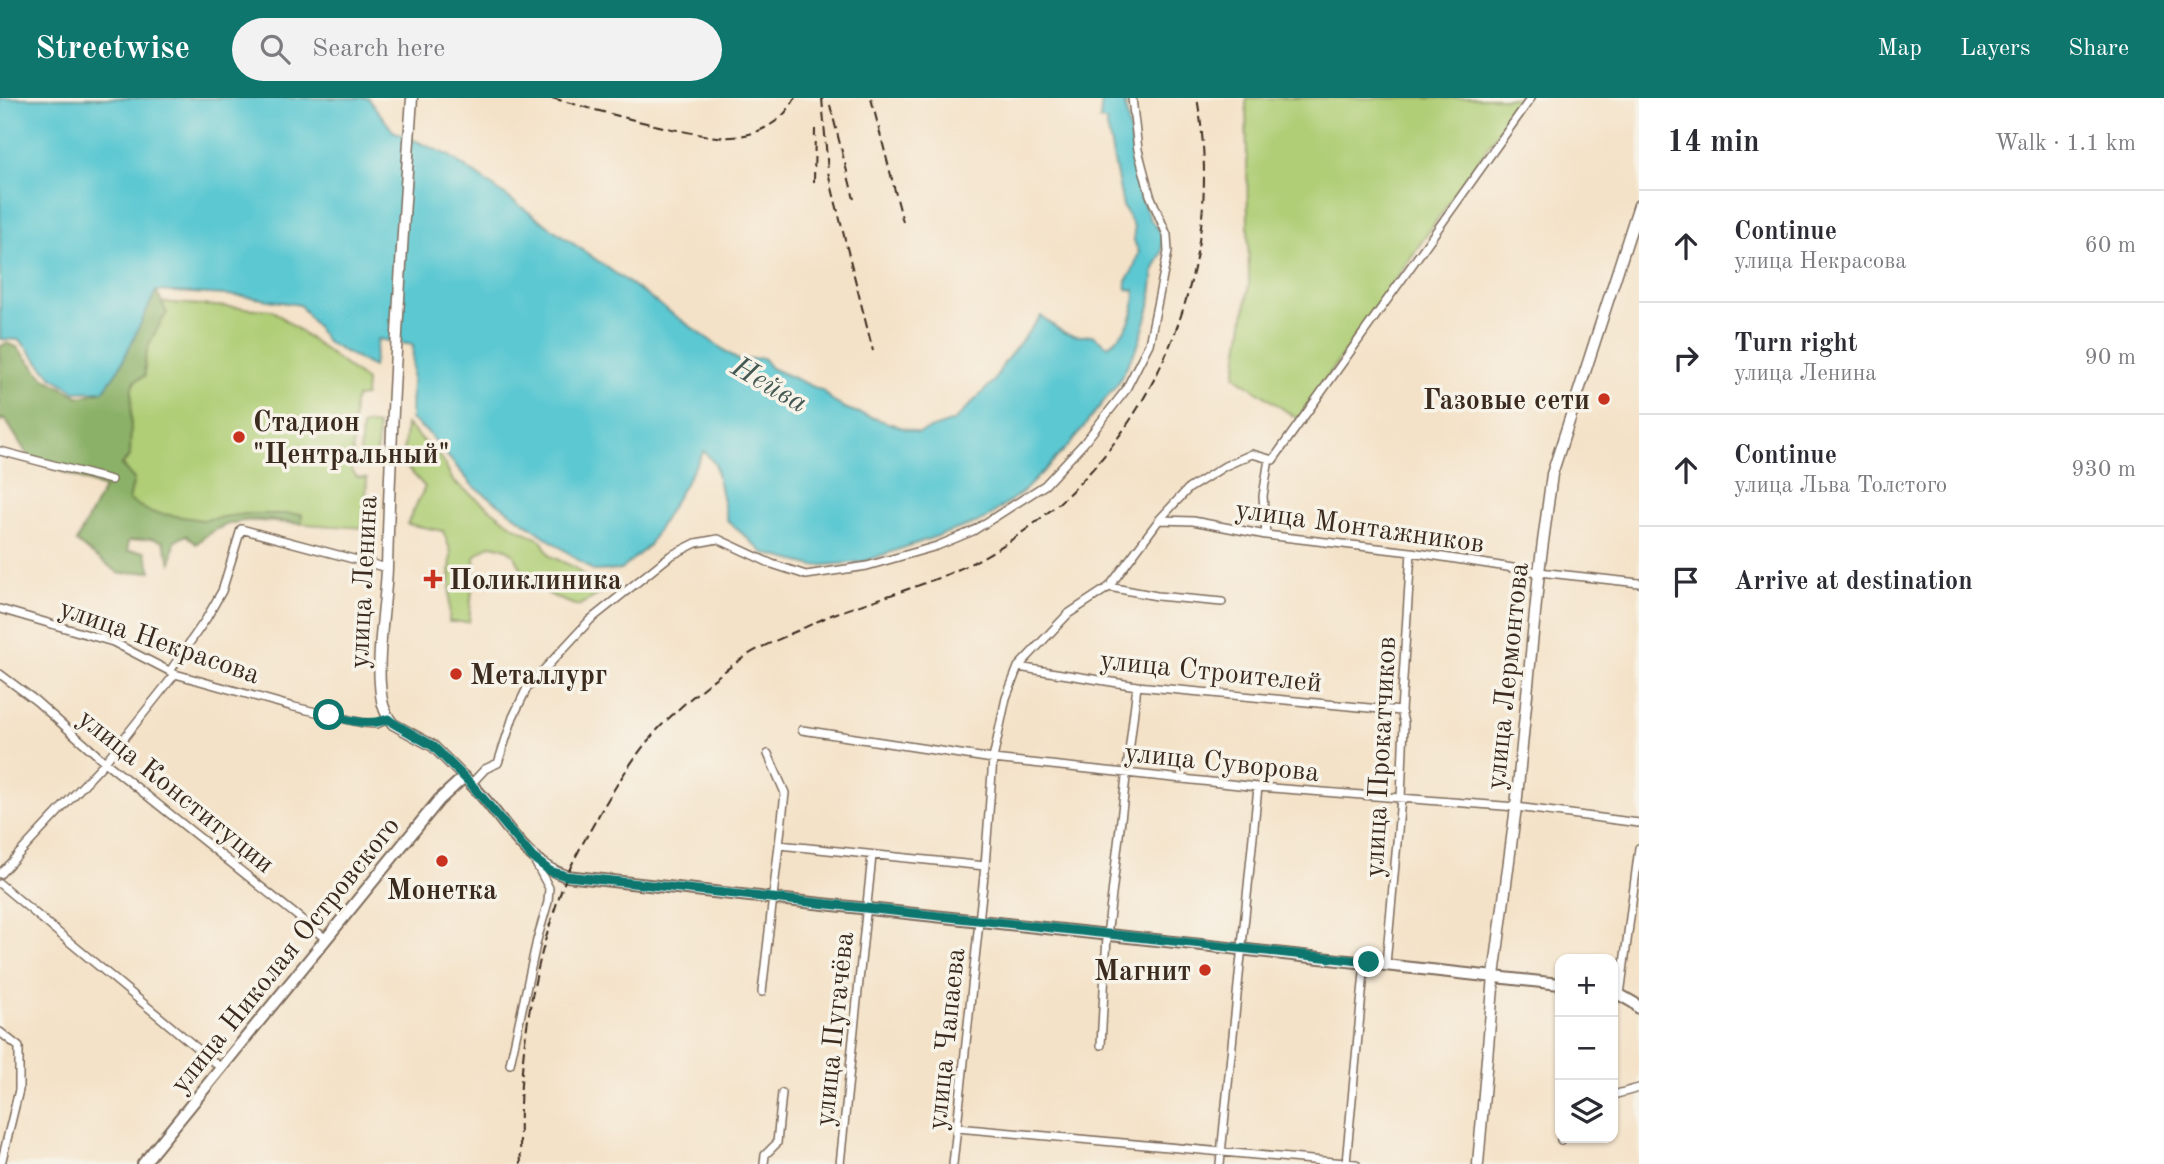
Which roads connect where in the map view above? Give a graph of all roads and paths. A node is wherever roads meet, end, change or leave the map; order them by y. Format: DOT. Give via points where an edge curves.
graph roads {
  1 [pos="1132,98"];
  2 [pos="1531,98"];
  3 [pos="412,103"];
  4 [pos="1639,205"];
  5 [pos="0,451"];
  6 [pos="1269,459"];
  7 [pos="111,481"];
  8 [pos="1159,520"];
  9 [pos="1266,535"];
  10 [pos="1411,552"];
  11 [pos="387,568"];
  12 [pos="1539,572"];
  13 [pos="1639,583"];
  14 [pos="1109,587"];
  15 [pos="1222,602"];
  16 [pos="0,609"];
  17 [pos="1018,667"];
  18 [pos="172,672"];
  19 [pos="0,674"];
  20 [pos="1137,686"];
  21 [pos="1401,710"];
  22 [pos="388,719"];
  23 [pos="802,730"];
  24 [pos="768,754"];
  25 [pos="993,759"];
  26 [pos="105,762"];
  27 [pos="1127,773"];
  28 [pos="467,780"];
  29 [pos="1258,787"];
  30 [pos="1401,798"];
  31 [pos="1516,807"];
  32 [pos="1639,823"];
  33 [pos="779,845"];
  34 [pos="1639,848"];
  35 [pos="872,856"];
  36 [pos="532,857"];
  37 [pos="985,866"];
  38 [pos="0,874"];
  39 [pos="0,884"];
  40 [pos="773,897"];
  41 [pos="867,908"];
  42 [pos="979,920"];
  43 [pos="1107,936"];
  44 [pos="327,939"];
  45 [pos="1240,949"];
  46 [pos="1365,962"];
  47 [pos="1386,964"];
  48 [pos="1494,976"];
  49 [pos="1618,980"];
  50 [pos="1555,983"];
  51 [pos="762,992"];
  52 [pos="1618,994"];
  53 [pos="1639,1008"];
  54 [pos="0,1032"];
  55 [pos="1101,1045"];
  56 [pos="510,1064"];
  57 [pos="221,1068"];
  58 [pos="1639,1088"];
  59 [pos="782,1093"];
  60 [pos="1618,1094"];
  61 [pos="957,1128"];
  62 [pos="1221,1152"];
  63 [pos="1346,1163"];
  64 [pos="1,1164"];
  65 [pos="143,1164"];
  66 [pos="764,1164"];
  67 [pos="840,1164"];
  68 [pos="953,1164"];
  69 [pos="1220,1164"];
  70 [pos="1356,1164"];
  71 [pos="1479,1164"];
  1 -- 28 [label="street" via="1138,150 1167,235 1168,252 1149,344 1125,391 1045,485 973,531 867,566 806,575 718,539 696,542 670,555 590,620 527,688 498,762"];
  2 -- 6 [label="street" via="1273,460"];
  3 -- 11 [label="street, улица Ленина" via="393,387"];
  4 -- 12 [label="street, улица Лермонтова" via="1552,474"];
  5 -- 7 [label="street"];
  6 -- 8 [label="street, улица Чапаева" via="1252,454 1225,466 1188,489"];
  6 -- 9 [label="street" via="1264,496"];
  8 -- 9 [label="street, улица Монтажников" via="1192,521"];
  8 -- 14 [label="street, улица Чапаева"];
  9 -- 10 [label="street, улица Монтажников"];
  10 -- 12 [label="street, улица Монтажников"];
  10 -- 21 [label="street, улица Прокатчиков"];
  11 -- 18 [label="street" via="241,529 222,591"];
  11 -- 22 [label="street, улица Ленина" via="380,682"];
  12 -- 13 [label="street, улица Монтажников"];
  12 -- 31 [label="street, улица Лермонтова"];
  14 -- 15 [label="street"];
  14 -- 17 [label="street, улица Чапаева" via="1068,614"];
  16 -- 18 [label="street, улица Некрасова" via="113,642"];
  17 -- 20 [label="street, улица Строителей"];
  17 -- 25 [label="street, улица Чапаева"];
  18 -- 22 [label="street, улица Некрасова" via="363,723"];
  18 -- 26 [label="street"];
  19 -- 26 [label="street, улица Конституции"];
  20 -- 21 [label="street, улица Строителей"];
  20 -- 27 [label="street"];
  21 -- 30 [label="street, улица Прокатчиков"];
  22 -- 28 [label="street" via="433,746"];
  23 -- 25 [label="street, улица Суворова"];
  24 -- 33 [label="street" via="785,793"];
  25 -- 27 [label="street, улица Суворова"];
  25 -- 37 [label="street, улица Чапаева"];
  26 -- 38 [label="street"];
  26 -- 44 [label="street, улица Конституции"];
  27 -- 29 [label="street, улица Суворова"];
  27 -- 43 [label="street"];
  28 -- 36 [label="main road"];
  28 -- 44 [label="main road, улица Николая Островского" via="439,800"];
  29 -- 30 [label="street, улица Суворова"];
  29 -- 45 [label="street"];
  30 -- 31 [label="street, улица Суворова"];
  30 -- 47 [label="street, улица Прокатчиков"];
  31 -- 32 [label="street, улица Суворова"];
  31 -- 48 [label="street, улица Лермонтова"];
  33 -- 35 [label="street"];
  33 -- 40 [label="street"];
  34 -- 49 [label="street"];
  35 -- 37 [label="street"];
  35 -- 41 [label="street, улица Пугачёва"];
  36 -- 40 [label="main road" via="566,876"];
  36 -- 56 [label="street" via="549,888 548,902"];
  37 -- 42 [label="street, улица Чапаева"];
  39 -- 57 [label="street"];
  40 -- 41 [label="main road"];
  40 -- 51 [label="street"];
  41 -- 42 [label="main road"];
  41 -- 67 [label="street, улица Пугачёва"];
  42 -- 43 [label="main road"];
  42 -- 61 [label="street, улица Чапаева"];
  43 -- 45 [label="main road"];
  43 -- 55 [label="street"];
  44 -- 57 [label="main road, улица Николая Островского"];
  45 -- 46 [label="main road"];
  45 -- 62 [label="street"];
  46 -- 47 [label="main road"];
  46 -- 63 [label="street"];
  47 -- 48 [label="main road"];
  48 -- 50 [label="main road"];
  48 -- 71 [label="street, улица Лермонтова"];
  52 -- 53 [label="main road"];
  54 -- 64 [label="street" via="19,1047 19,1090"];
  57 -- 65 [label="main road, улица Николая Островского"];
  58 -- 60 [label="street"];
  59 -- 66 [label="street" via="777,1143 765,1155"];
  61 -- 62 [label="street"];
  61 -- 68 [label="street, улица Чапаева"];
  62 -- 63 [label="street"];
  62 -- 69 [label="street"];
  63 -- 70 [label="street"];
}
